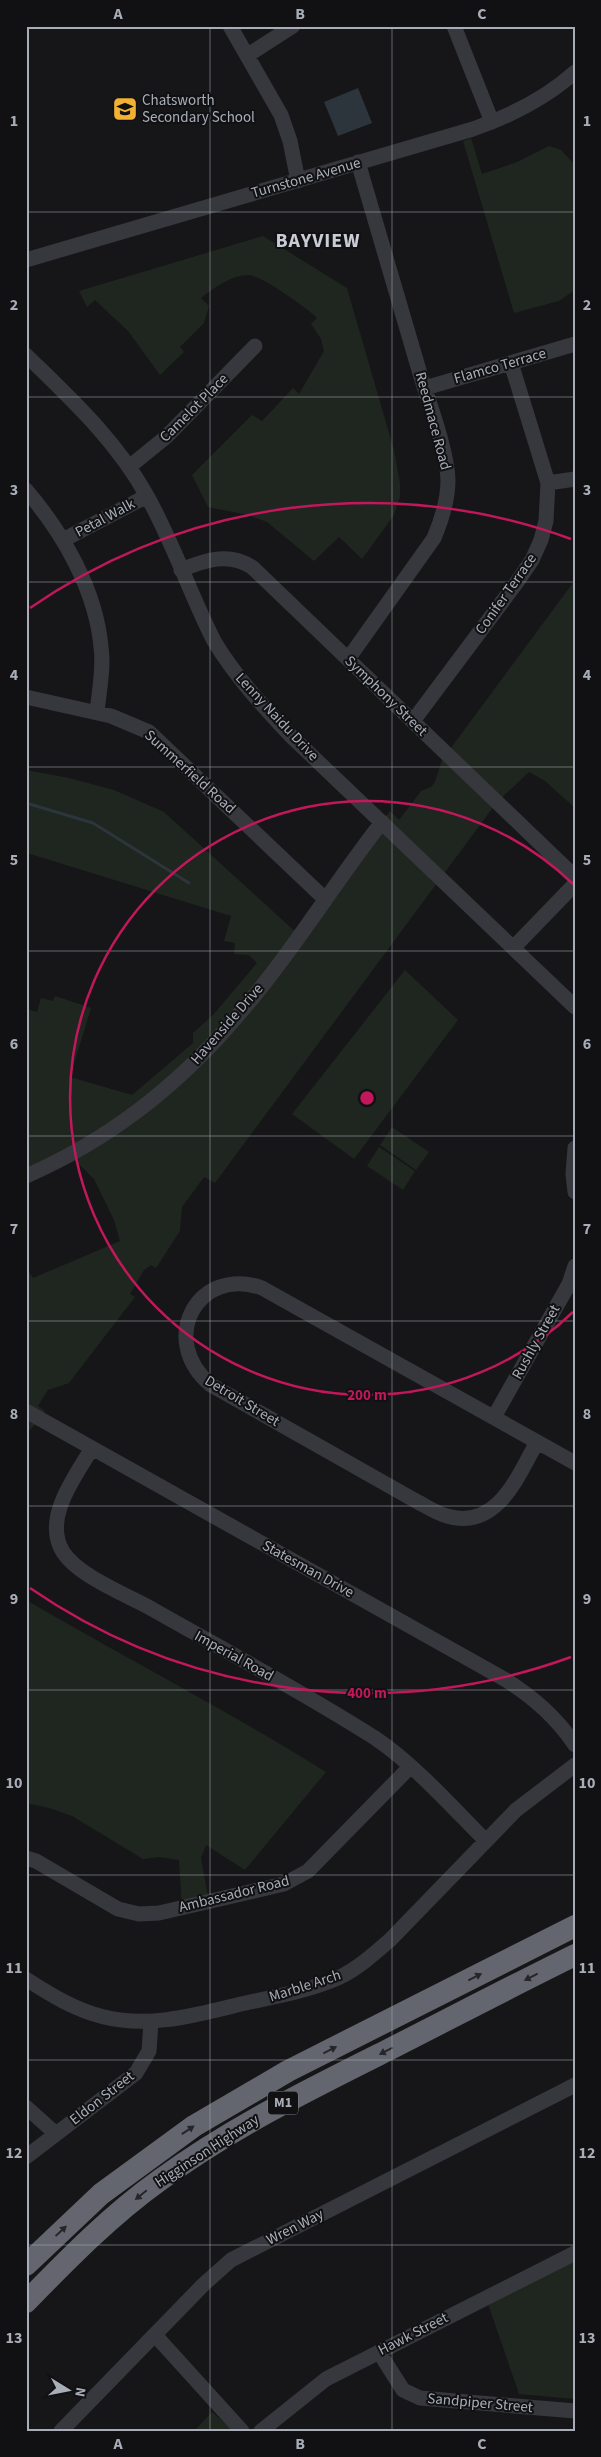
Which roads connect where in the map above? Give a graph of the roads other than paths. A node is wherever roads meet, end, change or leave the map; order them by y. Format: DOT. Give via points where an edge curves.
graph roads {
  1 [pos="230,26"];
  2 [pos="293,26"];
  3 [pos="454,26"];
  4 [pos="248,55"];
  5 [pos="572,82"];
  6 [pos="492,122"];
  7 [pos="358,162"];
  8 [pos="298,181"];
  9 [pos="26,260"];
  10 [pos="575,344"];
  11 [pos="255,346"];
  12 [pos="26,355"];
  13 [pos="510,363"];
  14 [pos="425,388"];
  15 [pos="129,467"];
  16 [pos="575,479"];
  17 [pos="548,483"];
  18 [pos="26,490"];
  19 [pos="147,496"];
  20 [pos="63,540"];
  21 [pos="181,570"];
  22 [pos="348,660"];
  23 [pos="26,697"];
  24 [pos="97,712"];
  25 [pos="413,721"];
  26 [pos="382,822"];
  27 [pos="575,877"];
  28 [pos="575,884"];
  29 [pos="325,899"];
  30 [pos="514,947"];
  31 [pos="575,1007"];
  32 [pos="575,1148"];
  33 [pos="26,1176"];
  34 [pos="575,1192"];
  35 [pos="575,1266"];
  36 [pos="26,1411"];
  37 [pos="494,1417"];
  38 [pos="538,1442"];
  39 [pos="92,1448"];
  40 [pos="575,1463"];
  41 [pos="575,1745"];
  42 [pos="575,1765"];
  43 [pos="410,1767"];
  44 [pos="486,1841"];
  45 [pos="26,1858"];
  46 [pos="575,1926"];
  47 [pos="575,1955"];
  48 [pos="26,1979"];
  49 [pos="151,2022"];
  50 [pos="575,2085"];
  51 [pos="26,2107"];
  52 [pos="55,2133"];
  53 [pos="26,2157"];
  54 [pos="575,2253"];
  55 [pos="26,2265"];
  56 [pos="26,2302"];
  57 [pos="155,2335"];
  58 [pos="379,2352"];
  59 [pos="575,2411"];
  60 [pos="61,2431"];
  61 [pos="242,2431"];
  62 [pos="261,2431"];
  1 -- 4 [label="street"];
  2 -- 4 [label="street"];
  3 -- 6 [label="street"];
  4 -- 8 [label="street" via="281,115"];
  5 -- 6 [label="street, Turnstone Avenue"];
  6 -- 7 [label="street, Turnstone Avenue"];
  7 -- 8 [label="street, Turnstone Avenue"];
  7 -- 14 [label="street, Reedmace Road"];
  8 -- 9 [label="street, Turnstone Avenue"];
  10 -- 13 [label="street, Flamco Terrace"];
  11 -- 15 [label="street, Camelot Place" via="166,437"];
  12 -- 15 [label="street, Lenny Naidu Drive" via="84,410"];
  13 -- 14 [label="street, Flamco Terrace"];
  13 -- 17 [label="street, Conifer Terrace"];
  14 -- 22 [label="street, Reedmace Road" via="448,478 441,521 423,557"];
  15 -- 19 [label="street, Lenny Naidu Drive"];
  16 -- 17 [label="street"];
  17 -- 25 [label="street, Conifer Terrace" via="546,521 532,560"];
  18 -- 20 [label="street"];
  19 -- 20 [label="street, Petal Walk"];
  19 -- 21 [label="street, Lenny Naidu Drive"];
  20 -- 24 [label="street" via="88,596 101,647"];
  21 -- 22 [label="street, Symphony Street" via="217,559 246,563"];
  21 -- 26 [label="street, Lenny Naidu Drive" via="214,641 237,676 290,735"];
  22 -- 25 [label="street, Symphony Street"];
  23 -- 24 [label="street, Summerfield Road"];
  24 -- 29 [label="street, Summerfield Road" via="149,732"];
  25 -- 27 [label="street, Symphony Street"];
  26 -- 29 [label="street, Havenside Drive"];
  26 -- 30 [label="street, Lenny Naidu Drive"];
  28 -- 30 [label="street"];
  29 -- 33 [label="street, Havenside Drive" via="239,1014 181,1075 114,1127"];
  30 -- 31 [label="street, Lenny Naidu Drive"];
  32 -- 34 [label="street"];
  35 -- 37 [label="street, Rushly Street" via="569,1284"];
  36 -- 39 [label="street, Statesman Drive"];
  37 -- 38 [label="street, Detroit Street"];
  37 -- 38 [label="street, Detroit Street" via="256,1286 235,1283 217,1289 204,1298 188,1318 185,1338 189,1358 201,1377 211,1385 447,1516 469,1518 495,1507 507,1494"];
  38 -- 40 [label="street, Detroit Street"];
  39 -- 41 [label="street, Statesman Drive" via="506,1680 555,1718"];
  39 -- 43 [label="street, Imperial Road" via="59,1509 58,1536 63,1552 71,1561 105,1584 352,1724 386,1746"];
  42 -- 44 [label="street, Marble Arch" via="516,1810"];
  43 -- 44 [label="street, Imperial Road"];
  43 -- 45 [label="street, Ambassador Road" via="308,1871 284,1884 234,1896 159,1913 139,1914 118,1909 36,1860"];
  44 -- 49 [label="street, Marble Arch" via="390,1940 348,1972 293,1992 203,2014"];
  55 -- 46 [label="highway, Higginson Highway / M1, one-way" via="101,2194 194,2126 288,2071"];
  47 -- 56 [label="highway, Higginson Highway / M1, one-way" via="288,2101 210,2146 158,2180 75,2252"];
  48 -- 49 [label="street, Marble Arch" via="62,2001 88,2012"];
  49 -- 52 [label="street, Eldon Street" via="149,2052 136,2073"];
  50 -- 57 [label="street, Wren Way" via="242,2253 220,2269"];
  51 -- 52 [label="street"];
  52 -- 53 [label="street, Eldon Street"];
  54 -- 58 [label="street, Hawk Street"];
  57 -- 60 [label="street, Wren Way"];
  57 -- 61 [label="street"];
  58 -- 59 [label="street, Sandpiper Street" via="404,2390 420,2398"];
  58 -- 62 [label="street, Hawk Street" via="321,2382"];
}
